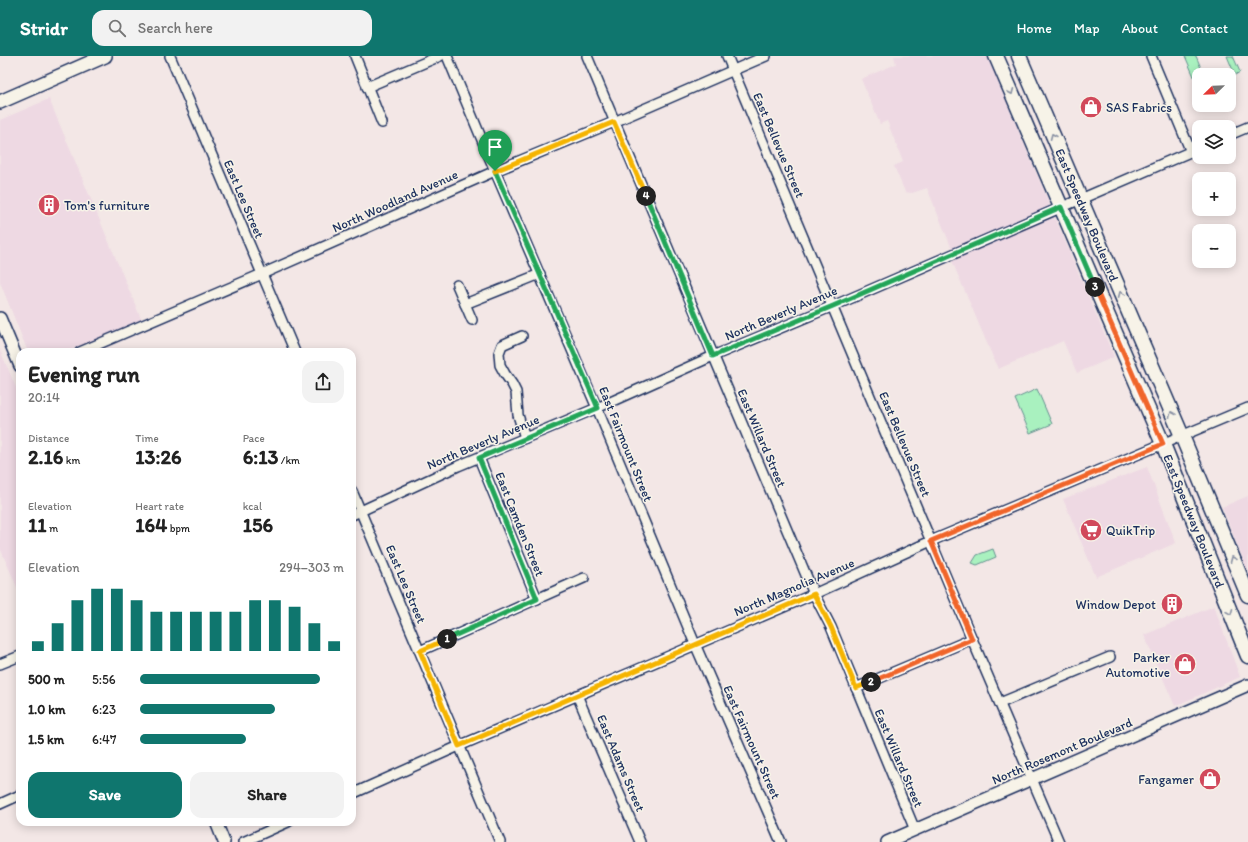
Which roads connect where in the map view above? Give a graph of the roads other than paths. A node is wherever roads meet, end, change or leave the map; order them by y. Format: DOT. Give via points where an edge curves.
graph roads {
  1 [pos="104,56"];
  2 [pos="170,56"];
  3 [pos="355,56"];
  4 [pos="440,56"];
  5 [pos="447,56"];
  6 [pos="587,56"];
  7 [pos="727,56"];
  8 [pos="766,56"];
  9 [pos="996,56"];
  10 [pos="1018,56"];
  11 [pos="1151,56"];
  12 [pos="733,70"];
  13 [pos="367,87"];
  14 [pos="0,102"];
  15 [pos="614,122"];
  16 [pos="382,123"];
  17 [pos="1248,127"];
  18 [pos="1236,133"];
  19 [pos="1192,144"];
  20 [pos="1192,151"];
  21 [pos="495,171"];
  22 [pos="1080,199"];
  23 [pos="1061,207"];
  24 [pos="262,274"];
  25 [pos="540,274"];
  26 [pos="457,285"];
  27 [pos="465,304"];
  28 [pos="833,306"];
  29 [pos="0,318"];
  30 [pos="472,320"];
  31 [pos="522,336"];
  32 [pos="89,348"];
  33 [pos="292,348"];
  34 [pos="16,356"];
  35 [pos="713,356"];
  36 [pos="598,408"];
  37 [pos="1248,408"];
  38 [pos="1182,436"];
  39 [pos="524,438"];
  40 [pos="1163,444"];
  41 [pos="479,458"];
  42 [pos="356,514"];
  43 [pos="931,541"];
  44 [pos="584,578"];
  45 [pos="814,594"];
  46 [pos="1248,596"];
  47 [pos="537,599"];
  48 [pos="972,639"];
  49 [pos="695,644"];
  50 [pos="420,651"];
  51 [pos="1248,656"];
  52 [pos="1110,657"];
  53 [pos="16,658"];
  54 [pos="0,664"];
  55 [pos="1248,686"];
  56 [pos="856,688"];
  57 [pos="577,695"];
  58 [pos="1000,703"];
  59 [pos="459,746"];
  60 [pos="1032,778"];
  61 [pos="356,792"];
  62 [pos="16,797"];
  63 [pos="0,804"];
  64 [pos="218,826"];
  65 [pos="279,826"];
  66 [pos="915,830"];
  67 [pos="224,842"];
  68 [pos="242,842"];
  69 [pos="500,842"];
  70 [pos="640,842"];
  71 [pos="781,842"];
  72 [pos="887,842"];
  73 [pos="1059,842"];
  1 -- 14 [label="main road"];
  2 -- 24 [label="street, East Lee Street"];
  3 -- 13 [label="street"];
  4 -- 13 [label="street"];
  5 -- 21 [label="street, East Fairmount Street"];
  6 -- 15 [label="street, East Willard Street"];
  7 -- 12 [label="street, East Bellevue Street"];
  8 -- 12 [label="street, North Woodland Avenue"];
  9 -- 23 [label="main road, East Speedway Boulevard, one-way"];
  22 -- 10 [label="main road, East Speedway Boulevard, one-way"];
  11 -- 19 [label="street"];
  12 -- 15 [label="street, North Woodland Avenue"];
  12 -- 28 [label="street, East Bellevue Street"];
  13 -- 16 [label="street"];
  15 -- 21 [label="street, North Woodland Avenue"];
  15 -- 35 [label="street, East Willard Street"];
  17 -- 18 [label="street"];
  20 -- 22 [label="street, North Beverly Avenue"];
  21 -- 24 [label="street, North Woodland Avenue"];
  21 -- 25 [label="street, East Fairmount Street"];
  22 -- 23 [label="street, North Beverly Avenue"];
  38 -- 22 [label="main road, East Speedway Boulevard, one-way"];
  23 -- 28 [label="street, North Beverly Avenue"];
  23 -- 40 [label="main road, East Speedway Boulevard"];
  24 -- 32 [label="street, North Woodland Avenue"];
  24 -- 33 [label="street, East Lee Street"];
  25 -- 27 [label="street"];
  25 -- 36 [label="street, East Fairmount Street"];
  26 -- 27 [label="street"];
  27 -- 30 [label="street"];
  28 -- 35 [label="street, North Beverly Avenue"];
  28 -- 43 [label="street, East Bellevue Street"];
  29 -- 34 [label="street"];
  31 -- 39 [label="street" via="502,345 499,354 500,365 516,392"];
  35 -- 36 [label="street, North Beverly Avenue"];
  35 -- 45 [label="street, East Willard Street"];
  36 -- 39 [label="street, North Beverly Avenue"];
  36 -- 49 [label="street, East Fairmount Street"];
  37 -- 38 [label="street, North Magnolia Avenue"];
  38 -- 40 [label="street, North Magnolia Avenue"];
  46 -- 38 [label="main road, East Speedway Boulevard, one-way"];
  39 -- 41 [label="street, North Beverly Avenue"];
  40 -- 43 [label="street, North Magnolia Avenue"];
  40 -- 51 [label="main road, East Speedway Boulevard, one-way"];
  41 -- 42 [label="street, North Beverly Avenue"];
  41 -- 47 [label="street, East Camden Street"];
  42 -- 50 [label="street, East Lee Street"];
  43 -- 45 [label="street, North Magnolia Avenue"];
  43 -- 48 [label="street, East Bellevue Street"];
  44 -- 47 [label="street"];
  45 -- 49 [label="street, North Magnolia Avenue"];
  45 -- 56 [label="street, East Willard Street" via="831,627"];
  47 -- 50 [label="street"];
  48 -- 56 [label="street"];
  48 -- 58 [label="street, East Bellevue Street"];
  49 -- 57 [label="street, North Magnolia Avenue"];
  49 -- 71 [label="street, East Fairmount Street"];
  50 -- 59 [label="street, East Lee Street"];
  52 -- 58 [label="street"];
  53 -- 54 [label="street"];
  55 -- 60 [label="street, North Rosemont Boulevard"];
  56 -- 66 [label="street, East Willard Street"];
  57 -- 59 [label="street, North Magnolia Avenue"];
  57 -- 70 [label="street, East Adams Street"];
  58 -- 60 [label="street, East Bellevue Street"];
  59 -- 61 [label="street, North Magnolia Avenue"];
  59 -- 69 [label="street, East Lee Street"];
  60 -- 66 [label="street, North Rosemont Boulevard"];
  60 -- 73 [label="street, East Bellevue Street"];
  62 -- 63 [label="street"];
  64 -- 67 [label="street"];
  65 -- 68 [label="street"];
  66 -- 72 [label="street, North Rosemont Boulevard"];
}
